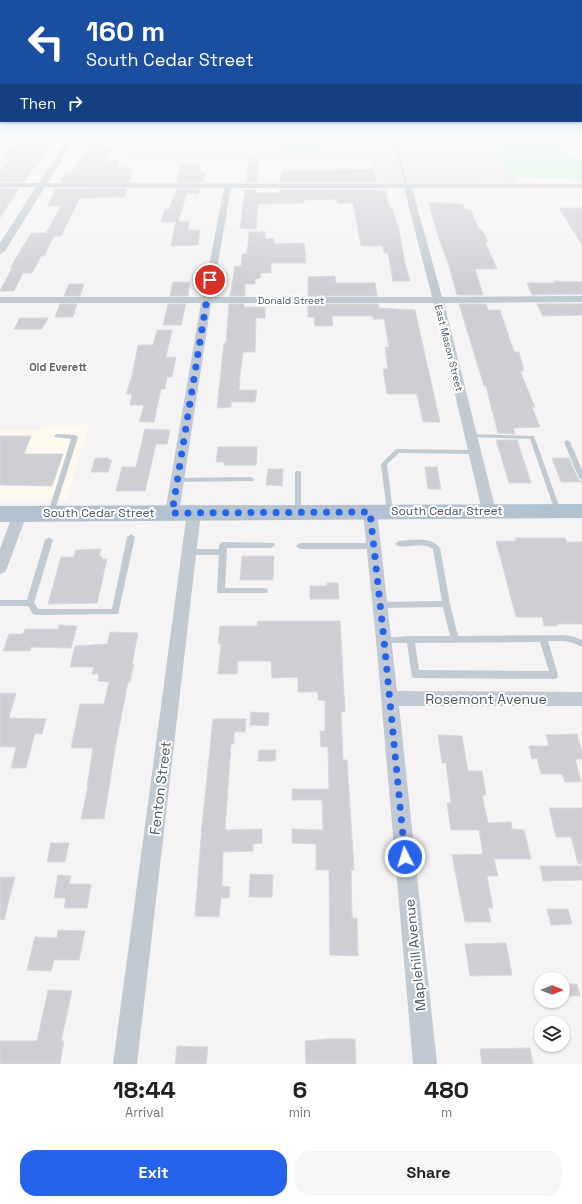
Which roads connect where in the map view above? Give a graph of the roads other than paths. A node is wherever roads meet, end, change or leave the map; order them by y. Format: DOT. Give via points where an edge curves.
graph roads {
  1 [pos="42,187"];
  2 [pos="228,187"];
  3 [pos="407,187"];
  4 [pos="0,251"];
  5 [pos="582,299"];
  6 [pos="0,300"];
  7 [pos="207,300"];
  8 [pos="438,300"];
  9 [pos="57,436"];
  10 [pos="471,436"];
  11 [pos="567,442"];
  12 [pos="475,452"];
  13 [pos="298,473"];
  14 [pos="582,478"];
  15 [pos="251,479"];
  16 [pos="177,480"];
  17 [pos="490,511"];
  18 [pos="558,511"];
  19 [pos="582,511"];
  20 [pos="194,512"];
  21 [pos="298,512"];
  22 [pos="380,512"];
  23 [pos="172,513"];
  24 [pos="10,514"];
  25 [pos="51,514"];
  26 [pos="131,537"];
  27 [pos="49,540"];
  28 [pos="399,544"];
  29 [pos="272,545"];
  30 [pos="300,546"];
  31 [pos="374,546"];
  32 [pos="190,552"];
  33 [pos="223,552"];
  34 [pos="0,568"];
  35 [pos="264,591"];
  36 [pos="30,603"];
  37 [pos="0,604"];
  38 [pos="446,604"];
  39 [pos="380,605"];
  40 [pos="455,638"];
  41 [pos="543,638"];
  42 [pos="411,639"];
  43 [pos="384,640"];
  44 [pos="582,644"];
  45 [pos="390,698"];
  46 [pos="582,699"];
  47 [pos="125,1064"];
  48 [pos="425,1064"];
  1 -- 4 [label="street"];
  2 -- 7 [label="street"];
  3 -- 8 [label="street, East Mason Street"];
  5 -- 8 [label="street, Donald Street"];
  6 -- 7 [label="street, Donald Street"];
  7 -- 8 [label="street, Donald Street"];
  7 -- 16 [label="street"];
  8 -- 10 [label="street, East Mason Street"];
  9 -- 25 [label="lane" via="75,437"];
  10 -- 12 [label="street, East Mason Street"];
  10 -- 18 [label="lane" via="532,437"];
  11 -- 14 [label="lane"];
  12 -- 17 [label="street, East Mason Street"];
  12 -- 22 [label="lane" via="397,451 384,464"];
  13 -- 21 [label="lane"];
  15 -- 16 [label="lane"];
  16 -- 23 [label="street"];
  17 -- 18 [label="main road, South Cedar Street"];
  17 -- 22 [label="main road, South Cedar Street"];
  18 -- 19 [label="main road, South Cedar Street"];
  20 -- 21 [label="main road, South Cedar Street"];
  20 -- 23 [label="main road, South Cedar Street"];
  20 -- 32 [label="street, Fenton Street"];
  21 -- 22 [label="main road, South Cedar Street"];
  22 -- 31 [label="street, Maplehill Avenue"];
  23 -- 25 [label="main road, South Cedar Street"];
  24 -- 25 [label="main road, South Cedar Street"];
  24 -- 34 [label="street"];
  26 -- 36 [label="lane" via="115,612 36,612"];
  27 -- 36 [label="lane"];
  28 -- 38 [label="lane" via="434,545"];
  29 -- 33 [label="lane" via="223,545"];
  30 -- 31 [label="lane"];
  31 -- 39 [label="street, Maplehill Avenue"];
  32 -- 33 [label="lane"];
  32 -- 47 [label="street, Fenton Street"];
  33 -- 35 [label="lane" via="221,592"];
  36 -- 37 [label="lane"];
  38 -- 39 [label="lane"];
  38 -- 40 [label="lane"];
  39 -- 43 [label="street, Maplehill Avenue"];
  40 -- 41 [label="lane"];
  40 -- 42 [label="lane"];
  41 -- 42 [label="lane" via="554,675 415,674"];
  41 -- 44 [label="lane" via="570,639"];
  42 -- 43 [label="lane"];
  43 -- 45 [label="street, Maplehill Avenue"];
  45 -- 46 [label="street, Rosemont Avenue"];
  45 -- 48 [label="street, Maplehill Avenue"];
}
